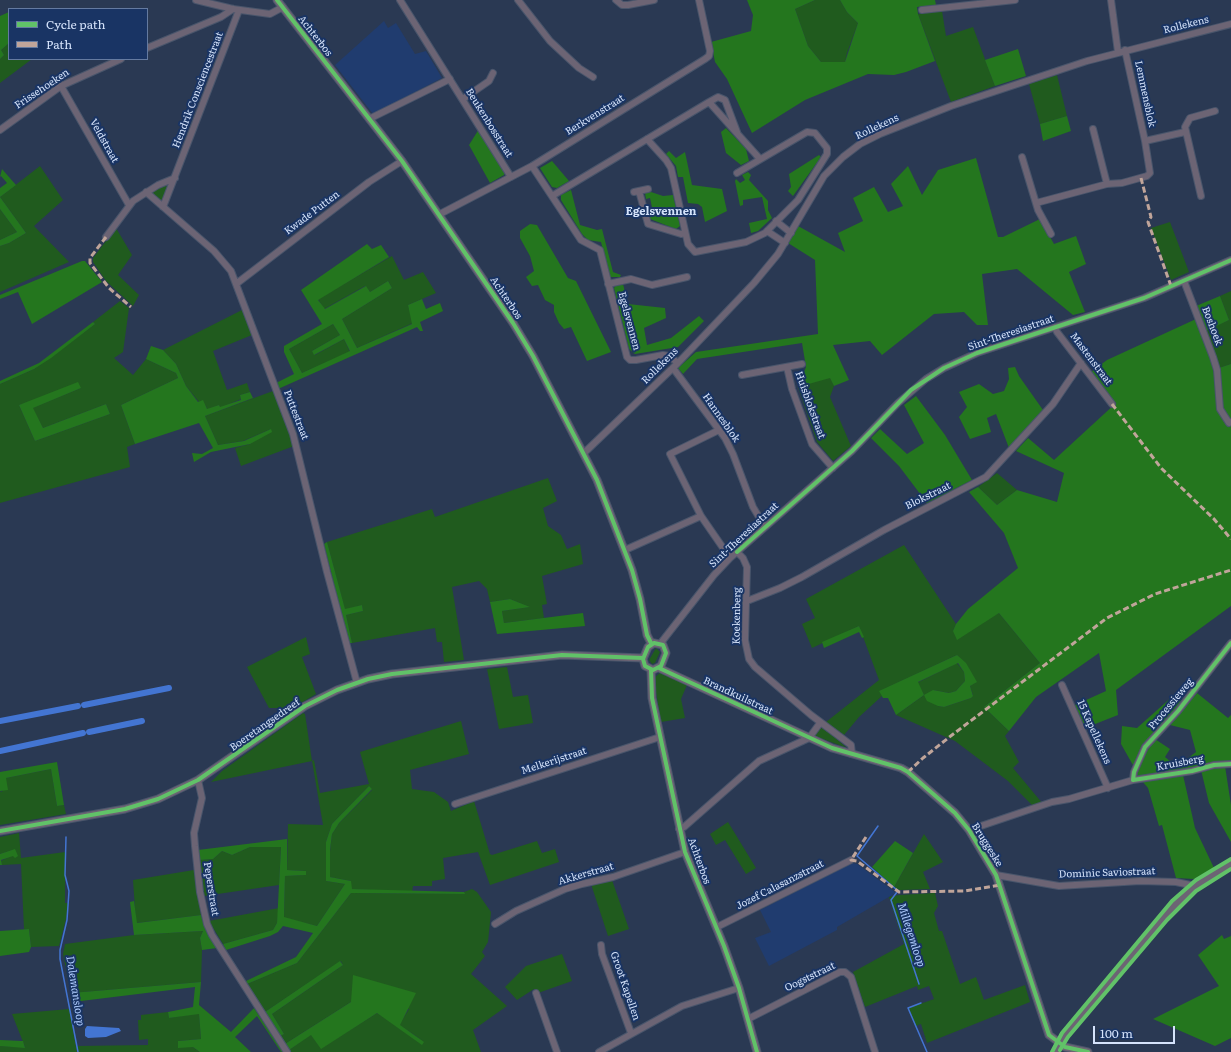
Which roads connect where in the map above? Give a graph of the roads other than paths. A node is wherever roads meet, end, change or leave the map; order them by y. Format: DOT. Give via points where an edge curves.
graph roads {
  1 [pos="196,0"];
  2 [pos="277,0"];
  3 [pos="400,0"];
  4 [pos="518,0"];
  5 [pos="616,0"];
  6 [pos="654,0"];
  7 [pos="699,0"];
  8 [pos="1016,0"];
  9 [pos="1111,0"];
  10 [pos="283,7"];
  11 [pos="236,10"];
  12 [pos="922,10"];
  13 [pos="1231,24"];
  14 [pos="148,48"];
  15 [pos="1125,50"];
  16 [pos="1118,52"];
  17 [pos="118,60"];
  18 [pos="493,73"];
  19 [pos="593,77"];
  20 [pos="450,79"];
  21 [pos="62,86"];
  22 [pos="463,100"];
  23 [pos="709,102"];
  24 [pos="1215,111"];
  25 [pos="369,120"];
  26 [pos="0,130"];
  27 [pos="1093,130"];
  28 [pos="1185,132"];
  29 [pos="738,135"];
  30 [pos="647,139"];
  31 [pos="1145,141"];
  32 [pos="1022,158"];
  33 [pos="760,159"];
  34 [pos="402,161"];
  35 [pos="532,166"];
  36 [pos="736,173"];
  37 [pos="511,177"];
  38 [pos="175,178"];
  39 [pos="1107,184"];
  40 [pos="648,189"];
  41 [pos="146,192"];
  42 [pos="552,196"];
  43 [pos="1201,196"];
  44 [pos="1036,203"];
  45 [pos="129,205"];
  46 [pos="163,207"];
  47 [pos="440,214"];
  48 [pos="776,221"];
  49 [pos="767,231"];
  50 [pos="685,233"];
  51 [pos="791,233"];
  52 [pos="1051,234"];
  53 [pos="106,237"];
  54 [pos="785,243"];
  55 [pos="1231,260"];
  56 [pos="680,270"];
  57 [pos="1184,281"];
  58 [pos="236,284"];
  59 [pos="608,284"];
  60 [pos="1055,327"];
  61 [pos="1081,363"];
  62 [pos="802,364"];
  63 [pos="676,366"];
  64 [pos="787,367"];
  65 [pos="742,375"];
  66 [pos="1112,404"];
  67 [pos="1231,422"];
  68 [pos="719,430"];
  69 [pos="584,453"];
  70 [pos="833,468"];
  71 [pos="701,516"];
  72 [pos="765,527"];
  73 [pos="625,550"];
  74 [pos="737,552"];
  75 [pos="730,558"];
  76 [pos="746,601"];
  77 [pos="651,643"];
  78 [pos="1231,643"];
  79 [pos="660,644"];
  80 [pos="643,658"];
  81 [pos="659,668"];
  82 [pos="651,670"];
  83 [pos="357,683"];
  84 [pos="1062,685"];
  85 [pos="820,723"];
  86 [pos="660,737"];
  87 [pos="810,738"];
  88 [pos="852,754"];
  89 [pos="1231,764"];
  90 [pos="198,780"];
  91 [pos="1133,780"];
  92 [pos="1108,788"];
  93 [pos="455,804"];
  94 [pos="679,829"];
  95 [pos="969,830"];
  96 [pos="0,831"];
  97 [pos="685,852"];
  98 [pos="851,860"];
  99 [pos="1231,864"];
  100 [pos="996,875"];
  101 [pos="1195,886"];
  102 [pos="495,924"];
  103 [pos="717,927"];
  104 [pos="602,945"];
  105 [pos="739,988"];
  106 [pos="536,993"];
  107 [pos="748,1019"];
  108 [pos="631,1033"];
  109 [pos="1059,1044"];
  110 [pos="287,1052"];
  111 [pos="557,1052"];
  112 [pos="599,1052"];
  113 [pos="757,1052"];
  114 [pos="875,1052"];
  115 [pos="1056,1052"];
  116 [pos="1088,1052"];
  1 -- 11 [label="street"];
  2 -- 10 [label="street, Achterbos"];
  3 -- 20 [label="street, Beukenbosstraat"];
  4 -- 19 [label="street" via="550,41 579,68"];
  5 -- 6 [label="street" via="622,5"];
  7 -- 35 [label="street, Berkvenstraat" via="709,56"];
  8 -- 12 [label="street"];
  9 -- 16 [label="street"];
  10 -- 11 [label="street" via="270,14"];
  10 -- 25 [label="street, Achterbos"];
  11 -- 14 [label="street"];
  11 -- 38 [label="street, Hendrik Consciencestraat"];
  13 -- 15 [label="street, Rollekens"];
  15 -- 16 [label="street, Rollekens"];
  15 -- 31 [label="street, Lemmensblok"];
  16 -- 51 [label="street, Rollekens" via="951,106 871,138 844,157 824,176"];
  17 -- 21 [label="street, Frissehoeken"];
  18 -- 22 [label="street" via="489,82"];
  20 -- 22 [label="street, Beukenbosstraat"];
  20 -- 25 [label="street"];
  21 -- 26 [label="street, Frissehoeken"];
  21 -- 45 [label="street, Veldstraat"];
  22 -- 37 [label="street, Beukenbosstraat"];
  23 -- 29 [label="street"];
  23 -- 29 [label="street" via="718,97 725,100"];
  23 -- 30 [label="street"];
  24 -- 28 [label="street" via="1190,118"];
  25 -- 34 [label="street, Achterbos"];
  27 -- 39 [label="street"];
  28 -- 31 [label="street, Lemmensblok"];
  28 -- 43 [label="street"];
  29 -- 33 [label="street"];
  30 -- 42 [label="street"];
  30 -- 50 [label="street" via="671,168"];
  31 -- 39 [label="street, Lemmensblok" via="1151,169 1148,176"];
  32 -- 44 [label="street"];
  33 -- 36 [label="street"];
  33 -- 48 [label="street" via="807,132 815,133 828,148 827,154 798,200"];
  34 -- 47 [label="street, Achterbos"];
  34 -- 58 [label="street, Kwade Putten" via="368,182"];
  35 -- 37 [label="street, Berkvenstraat"];
  35 -- 42 [label="street, Egelsvennen"];
  37 -- 47 [label="street, Berkvenstraat"];
  38 -- 41 [label="street"];
  38 -- 46 [label="street, Hendrik Consciencestraat"];
  39 -- 44 [label="street, Lemmensblok"];
  40 -- 50 [label="street" via="637,191 648,224 680,234"];
  41 -- 45 [label="street"];
  41 -- 46 [label="street, Puttestraat"];
  42 -- 59 [label="street, Egelsvennen" via="581,240 600,250"];
  44 -- 52 [label="street"];
  45 -- 53 [label="street"];
  46 -- 58 [label="street, Puttestraat" via="214,251 231,271"];
  47 -- 69 [label="street, Achterbos" via="533,356"];
  48 -- 49 [label="street"];
  48 -- 51 [label="street"];
  49 -- 50 [label="street" via="746,242 700,252 692,250"];
  49 -- 54 [label="street"];
  51 -- 54 [label="street, Rollekens"];
  54 -- 63 [label="street, Rollekens" via="754,284"];
  55 -- 57 [label="street, Sint-Theresiastraat"];
  56 -- 59 [label="street, Egelsvennen" via="684,277 652,285 631,279"];
  57 -- 60 [label="street, Sint-Theresiastraat" via="1144,298"];
  57 -- 67 [label="street, Boshoek" via="1217,370 1220,409"];
  58 -- 83 [label="street, Puttestraat" via="293,434"];
  59 -- 63 [label="street, Egelsvennen" via="627,357 636,360 670,356"];
  60 -- 61 [label="street, Mastenstraat"];
  60 -- 70 [label="street, Sint-Theresiastraat" via="977,353 926,379 911,390"];
  61 -- 66 [label="street, Mastenstraat"];
  61 -- 76 [label="street, Blokstraat" via="1053,404 986,477 900,521 802,577"];
  62 -- 64 [label="street, Huisblokstraat"];
  63 -- 68 [label="street, Hannesblok"];
  63 -- 69 [label="street, Rollekens"];
  64 -- 65 [label="street, Huisblokstraat"];
  64 -- 70 [label="street, Huisblokstraat" via="792,389 812,444"];
  68 -- 71 [label="street" via="670,454"];
  68 -- 72 [label="street, Hannesblok" via="733,454 753,507"];
  69 -- 73 [label="street, Achterbos"];
  70 -- 72 [label="street, Sint-Theresiastraat"];
  71 -- 73 [label="street"];
  71 -- 75 [label="street"];
  72 -- 74 [label="street, Sint-Theresiastraat"];
  73 -- 77 [label="street, Achterbos"];
  74 -- 75 [label="street, Sint-Theresiastraat"];
  74 -- 76 [label="street, Koekenberg" via="747,567"];
  75 -- 79 [label="street, Sint-Theresiastraat"];
  76 -- 85 [label="street, Koekenberg" via="745,640 749,659"];
  77 -- 79 [label="street"];
  77 -- 80 [label="street"];
  78 -- 91 [label="street, Processieweg" via="1146,747 1134,772"];
  79 -- 81 [label="street" via="666,654"];
  80 -- 82 [label="street" via="645,666"];
  80 -- 83 [label="street, Boeretangsedreef" via="562,656 392,674"];
  81 -- 82 [label="street"];
  81 -- 87 [label="street, Brandkuilstraat"];
  82 -- 86 [label="street, Achterbos" via="652,698"];
  83 -- 90 [label="street, Boeretangsedreef" via="302,708"];
  84 -- 92 [label="street, 15 Kapellekens"];
  85 -- 87 [label="street"];
  85 -- 88 [label="street" via="851,745"];
  86 -- 93 [label="street, Melkerijstraat"];
  86 -- 94 [label="street, Achterbos"];
  87 -- 88 [label="street, Bruggeske"];
  87 -- 94 [label="street" via="759,761"];
  88 -- 95 [label="street, Bruggeske" via="894,765 908,772 955,813"];
  89 -- 91 [label="street, Kruisberg"];
  90 -- 96 [label="street, Boeretangsedreef" via="172,794 135,807"];
  90 -- 110 [label="street, Peperstraat" via="202,798 194,833 194,846 206,924"];
  91 -- 92 [label="street, Kruisberg"];
  92 -- 95 [label="street, Kruisberg" via="1052,802"];
  94 -- 97 [label="street, Achterbos"];
  95 -- 100 [label="street, Bruggeske"];
  97 -- 102 [label="street, Akkerstraat" via="613,877 565,889 516,911"];
  97 -- 103 [label="street, Achterbos"];
  98 -- 103 [label="street, Jozef Calasanzstraat"];
  99 -- 101 [label="street"];
  100 -- 101 [label="street, Dominic Saviostraat" via="1059,886 1145,881 1176,882"];
  100 -- 109 [label="street, Bruggeske" via="1047,1031"];
  101 -- 109 [label="street" via="1163,917"];
  103 -- 105 [label="street, Achterbos"];
  104 -- 108 [label="street, Groot Kapellen" via="602,954"];
  105 -- 107 [label="street, Achterbos"];
  105 -- 108 [label="street, Groot Kapellen" via="692,1002"];
  106 -- 111 [label="street"];
  107 -- 113 [label="street, Achterbos"];
  107 -- 114 [label="street, Oogststraat" via="840,972 845,972 852,981"];
  108 -- 112 [label="street, Groot Kapellen"];
  109 -- 115 [label="street"];
  109 -- 116 [label="street"];
}
